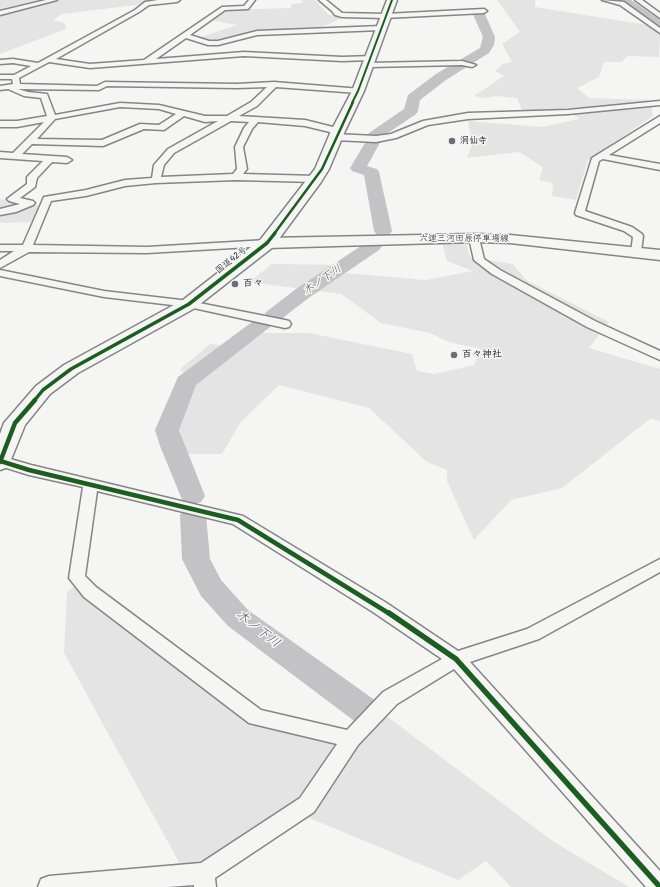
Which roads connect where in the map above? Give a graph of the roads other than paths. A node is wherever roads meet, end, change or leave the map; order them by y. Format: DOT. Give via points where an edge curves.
graph roads {
  1 [pos="54,0"];
  2 [pos="177,0"];
  3 [pos="252,0"];
  4 [pos="322,0"];
  5 [pos="392,0"];
  6 [pos="605,0"];
  7 [pos="641,2"];
  8 [pos="660,6"];
  9 [pos="484,11"];
  10 [pos="0,13"];
  11 [pos="660,16"];
  12 [pos="383,22"];
  13 [pos="660,31"];
  14 [pos="184,35"];
  15 [pos="49,60"];
  16 [pos="370,61"];
  17 [pos="0,62"];
  18 [pos="146,62"];
  19 [pos="39,65"];
  20 [pos="472,65"];
  21 [pos="90,66"];
  22 [pos="89,74"];
  23 [pos="109,76"];
  24 [pos="0,77"];
  25 [pos="16,81"];
  26 [pos="105,84"];
  27 [pos="274,84"];
  28 [pos="0,88"];
  29 [pos="358,91"];
  30 [pos="660,103"];
  31 [pos="182,114"];
  32 [pos="52,118"];
  33 [pos="231,118"];
  34 [pos="660,119"];
  35 [pos="256,120"];
  36 [pos="0,124"];
  37 [pos="336,134"];
  38 [pos="31,141"];
  39 [pos="0,154"];
  40 [pos="15,156"];
  41 [pos="601,156"];
  42 [pos="49,160"];
  43 [pos="66,160"];
  44 [pos="660,167"];
  45 [pos="236,177"];
  46 [pos="316,179"];
  47 [pos="156,180"];
  48 [pos="47,199"];
  49 [pos="30,203"];
  50 [pos="0,212"];
  51 [pos="474,238"];
  52 [pos="268,243"];
  53 [pos="0,248"];
  54 [pos="28,248"];
  55 [pos="636,252"];
  56 [pos="660,255"];
  57 [pos="0,265"];
  58 [pos="0,273"];
  59 [pos="189,304"];
  60 [pos="285,324"];
  61 [pos="660,356"];
  62 [pos="0,461"];
  63 [pos="91,484"];
  64 [pos="660,565"];
  65 [pos="456,659"];
  66 [pos="352,739"];
  67 [pos="204,880"];
  68 [pos="658,881"];
  69 [pos="49,887"];
  1 -- 10 [label="street"];
  2 -- 15 [label="street" via="147,3"];
  3 -- 14 [label="street" via="246,8 224,8"];
  4 -- 12 [label="street" via="337,14"];
  5 -- 12 [label="highway, 国道42号"];
  6 -- 13 [label="street" via="622,3"];
  7 -- 8 [label="street"];
  7 -- 11 [label="street"];
  9 -- 12 [label="street"];
  12 -- 14 [label="street" via="257,33 218,43 208,43"];
  12 -- 16 [label="highway, 国道42号"];
  14 -- 18 [label="street"];
  15 -- 19 [label="street"];
  15 -- 21 [label="street"];
  16 -- 18 [label="street" via="244,54"];
  16 -- 20 [label="street"];
  16 -- 29 [label="highway, 国道42号"];
  17 -- 19 [label="street"];
  18 -- 21 [label="street"];
  19 -- 25 [label="street"];
  21 -- 22 [label="street"];
  23 -- 26 [label="street"];
  24 -- 25 [label="street"];
  25 -- 26 [label="street" via="99,88"];
  25 -- 28 [label="street"];
  25 -- 32 [label="street" via="12,89 44,96"];
  26 -- 27 [label="street"];
  27 -- 29 [label="street"];
  27 -- 33 [label="street" via="254,104"];
  29 -- 37 [label="highway, 国道42号"];
  30 -- 37 [label="street" via="545,113 468,116 426,123 392,136 376,139"];
  31 -- 32 [label="street" via="159,107 120,105"];
  31 -- 33 [label="street" via="205,119"];
  31 -- 38 [label="street" via="161,128 143,126 103,143"];
  32 -- 36 [label="street"];
  32 -- 38 [label="street"];
  33 -- 35 [label="street"];
  33 -- 47 [label="street" via="171,151 159,165"];
  34 -- 41 [label="street"];
  35 -- 37 [label="street" via="305,123"];
  35 -- 45 [label="street" via="248,128 239,146 242,169"];
  37 -- 46 [label="highway, 国道42号"];
  38 -- 40 [label="street"];
  39 -- 40 [label="street"];
  40 -- 42 [label="street"];
  41 -- 44 [label="street"];
  41 -- 55 [label="street" via="595,160 580,213 628,229 638,236"];
  42 -- 43 [label="street"];
  42 -- 49 [label="street" via="32,177 32,185 12,199"];
  45 -- 46 [label="street"];
  45 -- 47 [label="street"];
  46 -- 52 [label="highway, 国道42号"];
  47 -- 48 [label="street" via="125,183"];
  48 -- 49 [label="street"];
  48 -- 54 [label="street"];
  49 -- 50 [label="street"];
  51 -- 52 [label="main road, 六連三河田原停車場線"];
  51 -- 55 [label="main road, 六連三河田原停車場線" via="510,238"];
  51 -- 61 [label="street" via="480,260 496,272 591,324"];
  52 -- 54 [label="street" via="146,250"];
  52 -- 59 [label="highway, 国道42号"];
  53 -- 54 [label="street"];
  54 -- 57 [label="street"];
  55 -- 56 [label="main road, 六連三河田原停車場線"];
  58 -- 59 [label="street" via="104,294"];
  59 -- 60 [label="street"];
  59 -- 62 [label="highway, 国道42号" via="71,369 43,390 15,423"];
  62 -- 63 [label="street"];
  63 -- 65 [label="street" via="238,520 379,607"];
  63 -- 66 [label="street" via="77,578 90,592 256,716"];
  64 -- 65 [label="street" via="533,634"];
  65 -- 66 [label="street" via="390,698"];
  65 -- 68 [label="street"];
  66 -- 67 [label="street" via="307,805"];
  67 -- 69 [label="street"];
}
